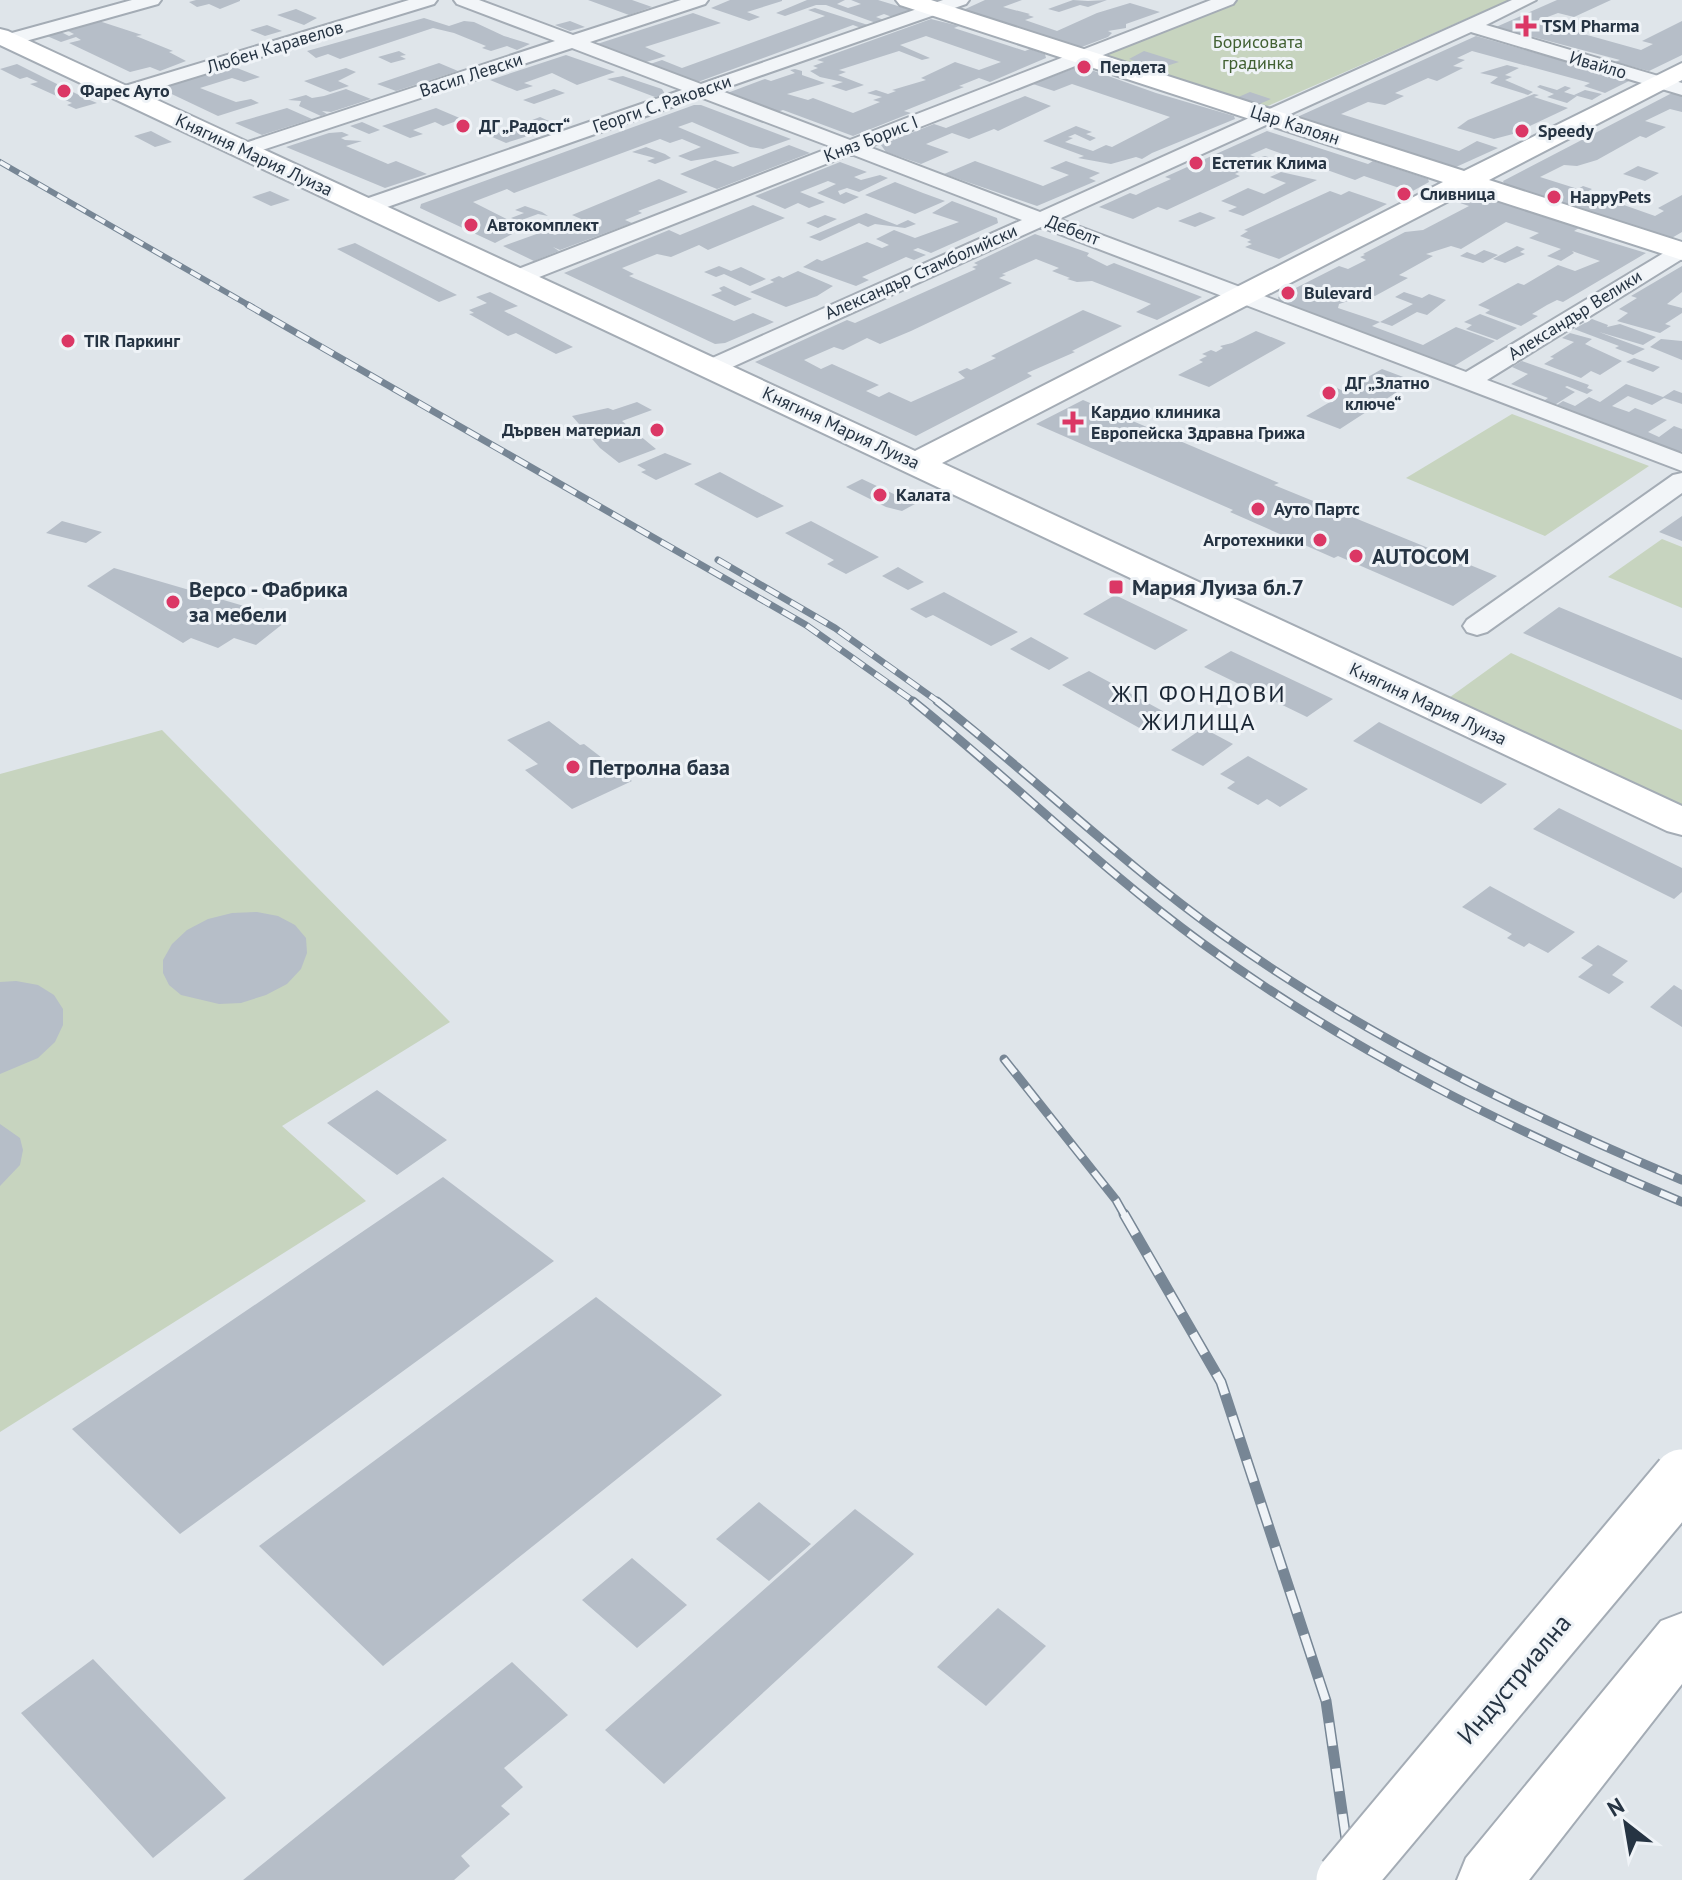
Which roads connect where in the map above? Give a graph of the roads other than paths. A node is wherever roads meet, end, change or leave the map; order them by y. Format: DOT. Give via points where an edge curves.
graph roads {
  1 [pos="152,0"];
  2 [pos="428,0"];
  3 [pos="463,0"];
  4 [pos="699,0"];
  5 [pos="908,0"];
  6 [pos="1227,0"];
  7 [pos="1527,0"];
  8 [pos="947,4"];
  9 [pos="1469,26"];
  10 [pos="4,38"];
  11 [pos="575,41"];
  12 [pos="1083,57"];
  13 [pos="1682,70"];
  14 [pos="1670,86"];
  15 [pos="703,89"];
  16 [pos="122,93"];
  17 [pos="1268,117"];
  18 [pos="853,147"];
  19 [pos="243,150"];
  20 [pos="1467,181"];
  21 [pos="365,207"];
  22 [pos="1041,218"];
  23 [pos="1681,250"];
  24 [pos="516,278"];
  25 [pos="1242,295"];
  26 [pos="710,368"];
  27 [pos="1469,381"];
  28 [pos="917,463"];
  29 [pos="1682,463"];
  30 [pos="1682,481"];
  31 [pos="1477,626"];
  32 [pos="1682,822"];
  33 [pos="1682,1478"];
  34 [pos="1682,1639"];
  35 [pos="1345,1880"];
  36 [pos="1489,1880"];
  1 -- 10 [label="street"];
  2 -- 16 [label="street, Любен Каравелов"];
  3 -- 11 [label="street, Дебелт"];
  4 -- 11 [label="street, Васил Левски"];
  5 -- 8 [label="main road, Цар Калоян"];
  6 -- 12 [label="street, Княз Борис I"];
  7 -- 9 [label="street, Александър Стамболийски"];
  8 -- 12 [label="main road, Цар Калоян"];
  8 -- 15 [label="street, Георги С. Раковски"];
  9 -- 14 [label="street, Ивайло"];
  9 -- 17 [label="street, Александър Стамболийски"];
  10 -- 16 [label="main road, Княгиня Мария Луиза"];
  11 -- 15 [label="street, Дебелт"];
  11 -- 19 [label="street, Васил Левски"];
  12 -- 17 [label="main road, Цар Калоян"];
  12 -- 18 [label="street, Княз Борис I"];
  13 -- 14 [label="main road"];
  14 -- 20 [label="main road"];
  15 -- 18 [label="street, Дебелт"];
  15 -- 21 [label="street, Георги С. Раковски"];
  16 -- 19 [label="main road, Княгиня Мария Луиза"];
  17 -- 20 [label="main road, Цар Калоян"];
  17 -- 22 [label="street, Александър Стамболийски"];
  18 -- 22 [label="street, Дебелт"];
  18 -- 24 [label="street, Княз Борис I"];
  19 -- 21 [label="main road, Княгиня Мария Луиза"];
  20 -- 23 [label="main road, Цар Калоян"];
  20 -- 25 [label="main road"];
  21 -- 24 [label="main road, Княгиня Мария Луиза"];
  22 -- 25 [label="street, Дебелт"];
  22 -- 26 [label="street, Александър Стамболийски"];
  23 -- 27 [label="street, Александър Велики"];
  24 -- 26 [label="main road, Княгиня Мария Луиза"];
  25 -- 27 [label="street, Дебелт"];
  25 -- 28 [label="main road"];
  26 -- 28 [label="main road, Княгиня Мария Луиза"];
  27 -- 29 [label="street, Дебелт"];
  28 -- 32 [label="main road, Княгиня Мария Луиза"];
  30 -- 31 [label="street"];
  33 -- 35 [label="main road, Индустриална, bridge"];
  34 -- 36 [label="main road"];
}
